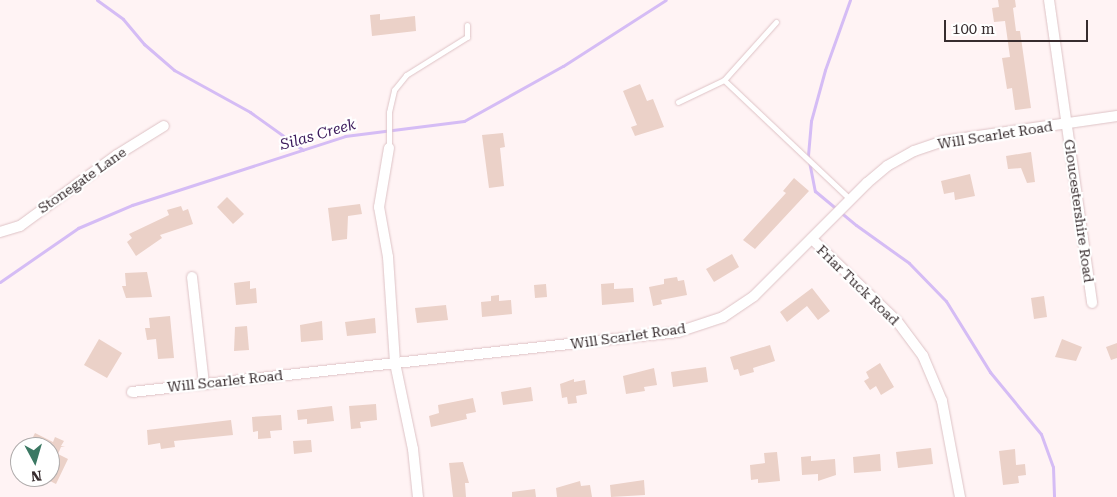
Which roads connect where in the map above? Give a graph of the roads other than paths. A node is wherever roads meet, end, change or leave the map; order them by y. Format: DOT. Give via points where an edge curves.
graph roads {
  1 [pos="1049,0"];
  2 [pos="776,22"];
  3 [pos="467,25"];
  4 [pos="724,80"];
  5 [pos="678,102"];
  6 [pos="1117,116"];
  7 [pos="1066,124"];
  8 [pos="164,126"];
  9 [pos="389,143"];
  10 [pos="850,199"];
  11 [pos="0,232"];
  12 [pos="813,240"];
  13 [pos="192,277"];
  14 [pos="1092,303"];
  15 [pos="395,363"];
  16 [pos="204,384"];
  17 [pos="132,392"];
  18 [pos="418,497"];
  19 [pos="960,497"];
  1 -- 7 [label="street, Gloucestershire Road"];
  2 -- 4 [label="lane"];
  3 -- 9 [label="lane" via="466,37 406,76 394,90 388,112"];
  4 -- 5 [label="lane"];
  4 -- 10 [label="lane"];
  6 -- 7 [label="street, Will Scarlet Road"];
  7 -- 10 [label="street, Will Scarlet Road" via="943,141 914,151 887,166"];
  7 -- 14 [label="street, Gloucestershire Road"];
  8 -- 11 [label="street, Stonegate Lane" via="117,155 20,226"];
  9 -- 15 [label="street" via="379,207 388,256"];
  10 -- 12 [label="street, Will Scarlet Road"];
  12 -- 15 [label="street, Will Scarlet Road" via="754,296 723,317 678,332"];
  12 -- 19 [label="street, Friar Tuck Road" via="897,321 923,356 942,401"];
  13 -- 16 [label="street"];
  15 -- 16 [label="street, Will Scarlet Road"];
  15 -- 18 [label="street" via="413,449"];
  16 -- 17 [label="street, Will Scarlet Road"];
}
